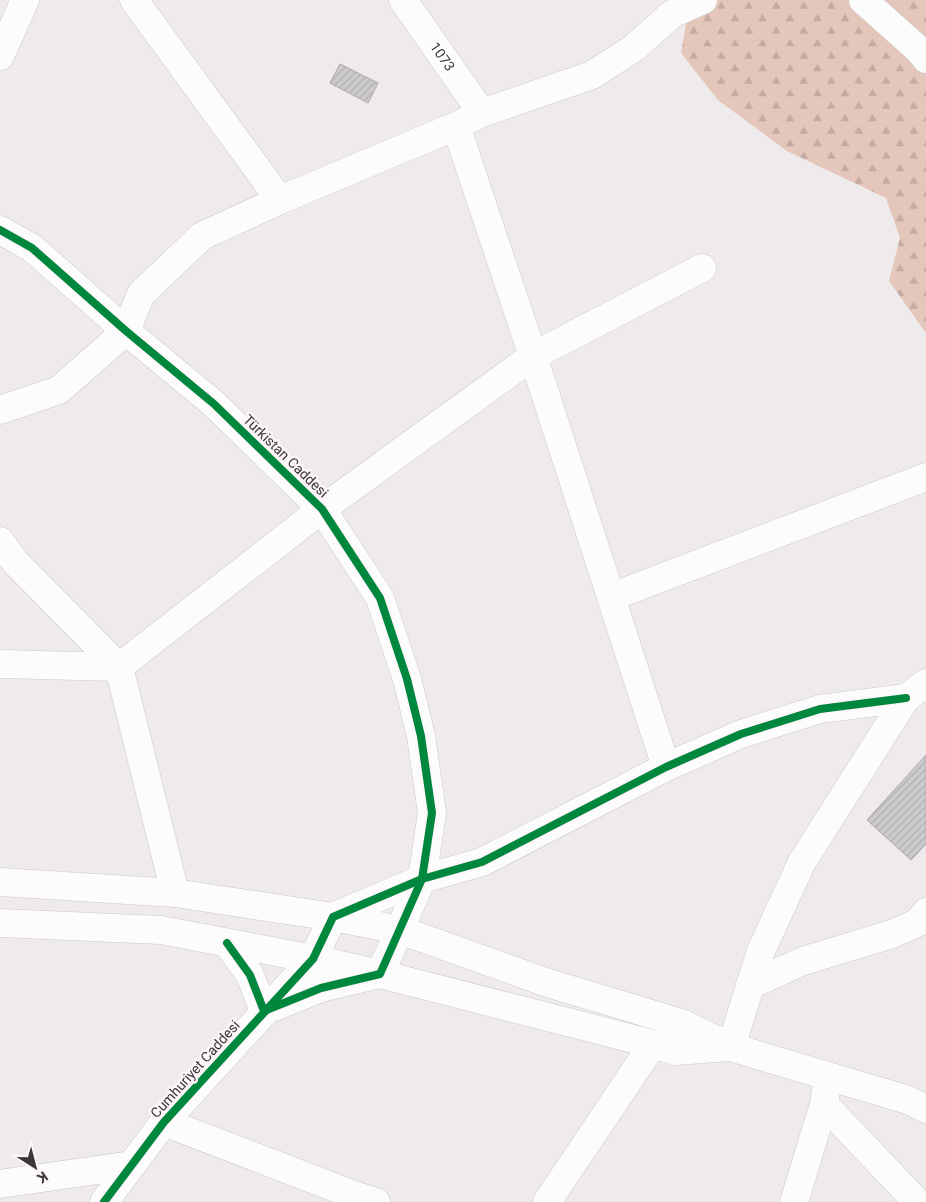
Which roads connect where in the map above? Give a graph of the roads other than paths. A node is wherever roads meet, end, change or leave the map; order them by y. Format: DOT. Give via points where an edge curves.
graph roads {
  1 [pos="26,0"];
  2 [pos="134,0"];
  3 [pos="403,0"];
  4 [pos="703,0"];
  5 [pos="863,0"];
  6 [pos="0,56"];
  7 [pos="926,59"];
  8 [pos="482,113"];
  9 [pos="456,126"];
  10 [pos="280,200"];
  11 [pos="0,230"];
  12 [pos="702,268"];
  13 [pos="126,330"];
  14 [pos="533,356"];
  15 [pos="0,410"];
  16 [pos="926,477"];
  17 [pos="322,509"];
  18 [pos="0,541"];
  19 [pos="611,597"];
  20 [pos="0,664"];
  21 [pos="119,667"];
  22 [pos="916,690"];
  23 [pos="666,767"];
  24 [pos="422,879"];
  25 [pos="0,882"];
  26 [pos="175,893"];
  27 [pos="926,912"];
  28 [pos="333,917"];
  29 [pos="0,923"];
  30 [pos="400,930"];
  31 [pos="227,943"];
  32 [pos="313,960"];
  33 [pos="380,974"];
  34 [pos="750,985"];
  35 [pos="264,1012"];
  36 [pos="653,1044"];
  37 [pos="731,1047"];
  38 [pos="828,1076"];
  39 [pos="824,1104"];
  40 [pos="926,1109"];
  41 [pos="164,1122"];
  42 [pos="132,1165"];
  43 [pos="0,1184"];
  44 [pos="360,1200"];
  45 [pos="104,1202"];
  46 [pos="547,1202"];
  47 [pos="794,1202"];
  48 [pos="917,1202"];
  1 -- 6 [label="street"];
  2 -- 10 [label="street"];
  3 -- 8 [label="street, 1073"];
  4 -- 8 [label="street" via="672,14 634,48 592,75"];
  5 -- 7 [label="street"];
  8 -- 9 [label="street"];
  9 -- 10 [label="street"];
  9 -- 14 [label="street"];
  10 -- 13 [label="street" via="202,236 141,294"];
  11 -- 13 [label="street, Türkistan Caddesi" via="32,248"];
  12 -- 14 [label="street"];
  13 -- 15 [label="street" via="59,390"];
  13 -- 17 [label="street, Türkistan Caddesi" via="214,404"];
  14 -- 17 [label="street"];
  14 -- 19 [label="street"];
  16 -- 19 [label="street"];
  17 -- 21 [label="street"];
  17 -- 24 [label="street, Türkistan Caddesi" via="380,598 408,679 421,736 432,812"];
  18 -- 21 [label="street" via="15,562"];
  19 -- 23 [label="street"];
  20 -- 21 [label="street"];
  21 -- 26 [label="street"];
  22 -- 23 [label="street" via="820,709 740,734"];
  22 -- 34 [label="street" via="802,862 761,951"];
  23 -- 24 [label="street" via="482,862"];
  24 -- 28 [label="street"];
  24 -- 30 [label="street, Türkistan Caddesi"];
  25 -- 26 [label="street"];
  26 -- 28 [label="street"];
  27 -- 34 [label="street" via="917,923 892,934 803,961"];
  28 -- 30 [label="street"];
  28 -- 32 [label="street, Cumhuriyet Caddesi"];
  29 -- 31 [label="street" via="161,930"];
  30 -- 33 [label="street, Türkistan Caddesi"];
  30 -- 37 [label="street" via="548,983 684,1024"];
  31 -- 32 [label="street"];
  31 -- 35 [label="street" via="250,975"];
  32 -- 33 [label="street"];
  32 -- 35 [label="street, Cumhuriyet Caddesi"];
  33 -- 35 [label="street" via="322,988"];
  33 -- 36 [label="street"];
  34 -- 37 [label="street"];
  35 -- 41 [label="street, Cumhuriyet Caddesi"];
  36 -- 37 [label="street" via="676,1051"];
  36 -- 46 [label="street"];
  37 -- 38 [label="street"];
  38 -- 39 [label="street"];
  38 -- 40 [label="street" via="908,1100"];
  39 -- 47 [label="street"];
  39 -- 48 [label="street"];
  41 -- 42 [label="street, Cumhuriyet Caddesi"];
  41 -- 44 [label="street"];
  42 -- 43 [label="street"];
  42 -- 45 [label="street, Cumhuriyet Caddesi"];
}
